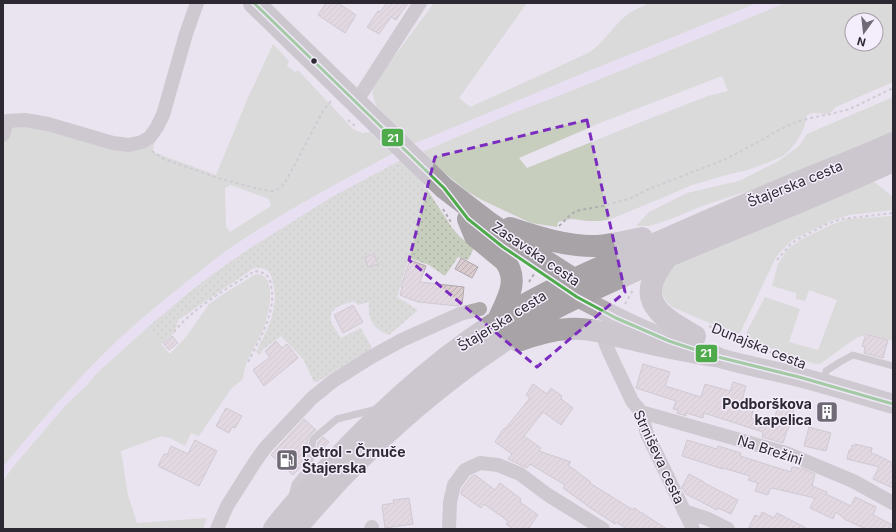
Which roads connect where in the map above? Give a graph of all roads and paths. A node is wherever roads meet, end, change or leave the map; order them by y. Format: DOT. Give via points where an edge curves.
graph roads {
  1 [pos="197,3"];
  2 [pos="420,3"];
  3 [pos="260,5"];
  4 [pos="893,88"];
  5 [pos="331,101"];
  6 [pos="356,102"];
  7 [pos="3,135"];
  8 [pos="142,142"];
  9 [pos="893,143"];
  10 [pos="893,161"];
  11 [pos="893,213"];
  12 [pos="478,220"];
  13 [pos="702,223"];
  14 [pos="559,226"];
  15 [pos="667,257"];
  16 [pos="777,260"];
  17 [pos="644,287"];
  18 [pos="575,288"];
  19 [pos="626,301"];
  20 [pos="488,315"];
  21 [pos="701,331"];
  22 [pos="174,332"];
  23 [pos="605,342"];
  24 [pos="487,352"];
  25 [pos="714,356"];
  26 [pos="781,356"];
  27 [pos="248,362"];
  28 [pos="893,366"];
  29 [pos="825,378"];
  30 [pos="893,397"];
  31 [pos="893,404"];
  32 [pos="391,405"];
  33 [pos="641,412"];
  34 [pos="893,503"];
  35 [pos="684,511"];
  36 [pos="285,523"];
  37 [pos="581,523"];
  38 [pos="217,529"];
  39 [pos="449,529"];
  40 [pos="603,529"];
  41 [pos="693,529"];
  42 [pos="728,529"];
  1 -- 8 [label="street" via="162,115 154,132"];
  2 -- 6 [label="street"];
  3 -- 6 [label="main road, Zasavska cesta"];
  4 -- 14 [label="path" via="850,109 796,122 726,159 634,197 575,212"];
  5 -- 8 [label="path" via="287,179 275,191 218,178 164,159"];
  6 -- 12 [label="main road, Zasavska cesta"];
  7 -- 8 [label="street" via="8,121 25,120 113,143 129,145"];
  9 -- 13 [label="main road, Štajerska cesta"];
  10 -- 15 [label="main road, Štajerska cesta"];
  11 -- 16 [label="path" via="841,219 827,224 796,240"];
  12 -- 13 [label="main road" via="576,245 596,246 616,244"];
  12 -- 18 [label="main road, Zasavska cesta"];
  12 -- 20 [label="main road" via="475,236 504,260 511,272 512,280 505,304"];
  13 -- 18 [label="main road, Štajerska cesta"];
  15 -- 17 [label="main road" via="653,279"];
  15 -- 18 [label="main road, Štajerska cesta"];
  17 -- 19 [label="path"];
  17 -- 21 [label="main road" via="661,314"];
  18 -- 20 [label="main road, Štajerska cesta"];
  18 -- 21 [label="main road, Dunajska cesta" via="674,330"];
  18 -- 24 [label="main road, Štajerska cesta" via="543,315"];
  18 -- 25 [label="main road, Dunajska cesta" via="616,318 669,341"];
  20 -- 32 [label="main road, Štajerska cesta" via="465,344 440,362"];
  20 -- 38 [label="street" via="460,314 402,340 333,381 312,398 265,448 227,506"];
  21 -- 26 [label="path, Dunajska cesta"];
  21 -- 29 [label="main road, Dunajska cesta"];
  22 -- 27 [label="path" via="183,321 219,294 255,271 262,272 271,283 272,307 264,331"];
  23 -- 33 [label="street, Strniševa cesta" via="632,401"];
  24 -- 25 [label="main road" via="538,333 582,329"];
  24 -- 36 [label="main road, Štajerska cesta" via="447,381 387,431 306,515"];
  25 -- 31 [label="main road, Dunajska cesta"];
  28 -- 29 [label="lane" via="853,355 826,371"];
  29 -- 30 [label="main road, Dunajska cesta"];
  32 -- 36 [label="main road, Štajerska cesta" via="341,453"];
  32 -- 36 [label="lane" via="337,419 313,439 308,467 296,484"];
  33 -- 34 [label="street, Na Brežini" via="786,454 853,481"];
  33 -- 35 [label="street, Strniševa cesta" via="647,434"];
  35 -- 41 [label="street, Strniševa cesta"];
  35 -- 42 [label="street"];
  37 -- 39 [label="street" via="520,474 498,465 480,463 465,470 454,485 450,502"];
  37 -- 40 [label="street"];
}
